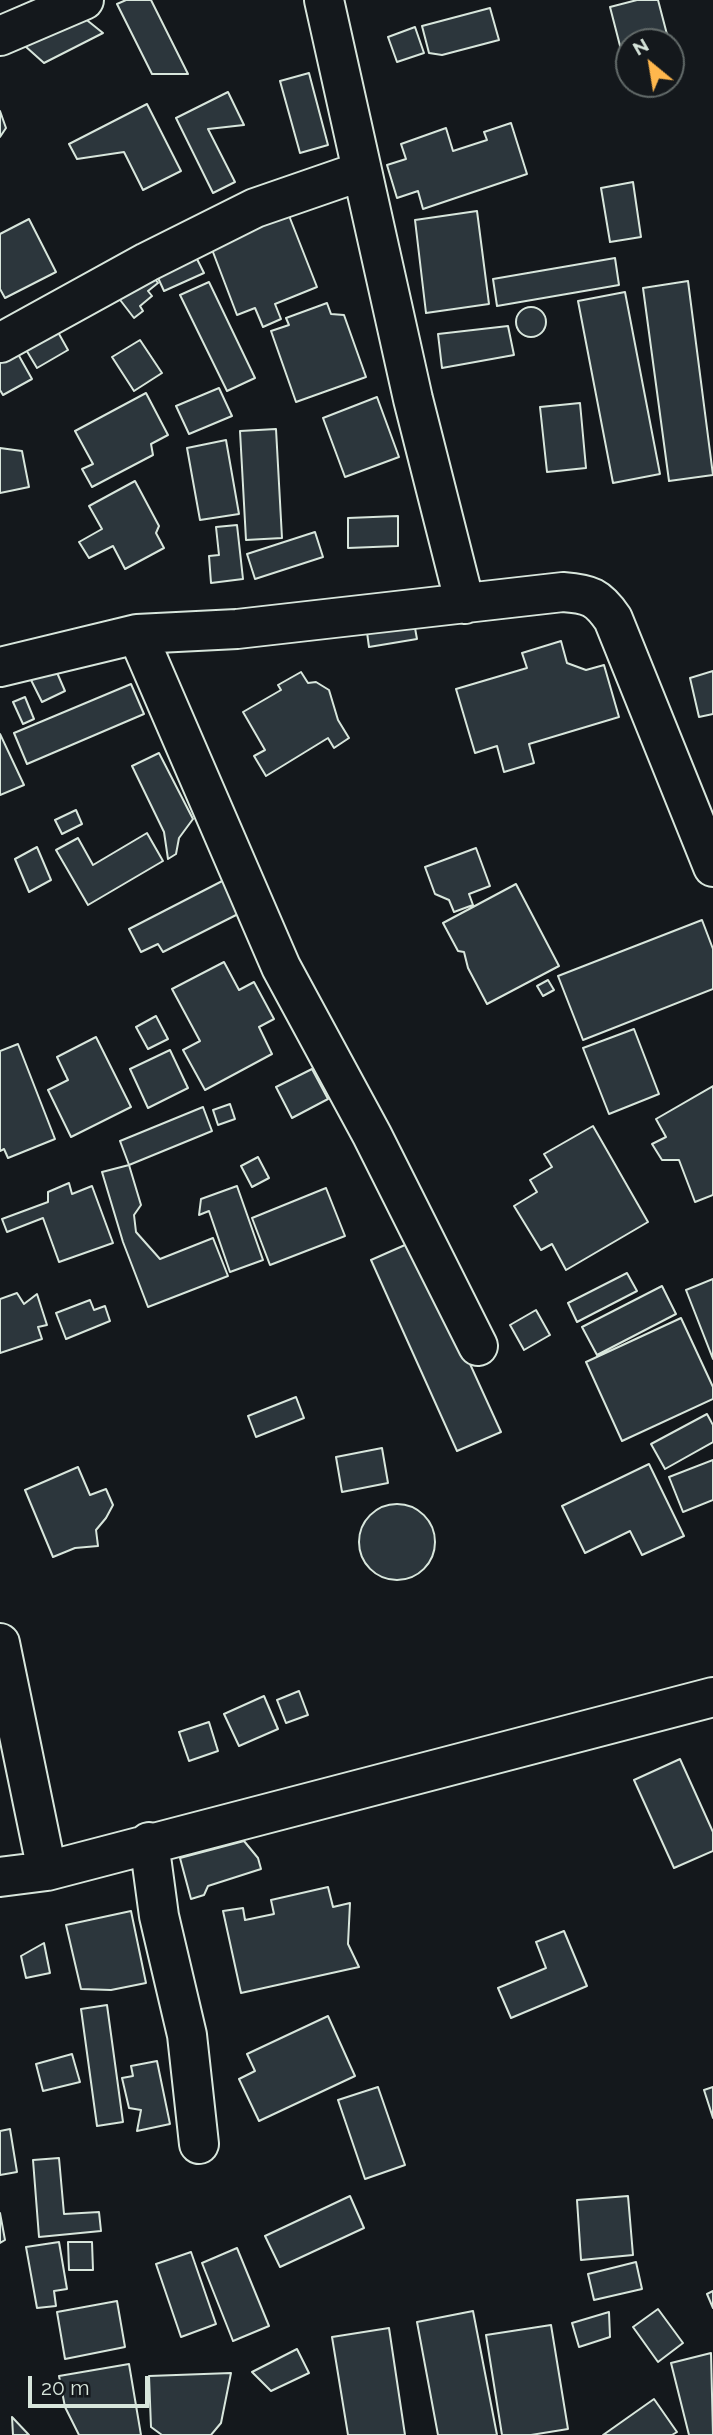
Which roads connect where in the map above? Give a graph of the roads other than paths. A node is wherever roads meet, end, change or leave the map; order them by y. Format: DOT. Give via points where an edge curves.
graph roads {
  1 [pos="84,0"];
  2 [pos="324,0"];
  3 [pos="0,36"];
  4 [pos="362,171"];
  5 [pos="0,343"];
  6 [pos="465,604"];
  7 [pos="136,634"];
  8 [pos="0,667"];
  9 [pos="713,867"];
  10 [pos="478,1346"];
  11 [pos="0,1643"];
  12 [pos="713,1697"];
  13 [pos="149,1842"];
  14 [pos="47,1871"];
  15 [pos="0,1877"];
  16 [pos="199,2144"];
  1 -- 3 [label="street"];
  2 -- 4 [label="street"];
  4 -- 5 [label="street" via="256,208"];
  4 -- 6 [label="street"];
  6 -- 7 [label="street" via="237,629"];
  6 -- 9 [label="street" via="563,592 597,599 613,619"];
  7 -- 8 [label="street"];
  7 -- 10 [label="street" via="281,967"];
  11 -- 14 [label="street"];
  12 -- 13 [label="street"];
  13 -- 14 [label="street"];
  13 -- 16 [label="street" via="159,1916 187,2035"];
  14 -- 15 [label="street"];
}
